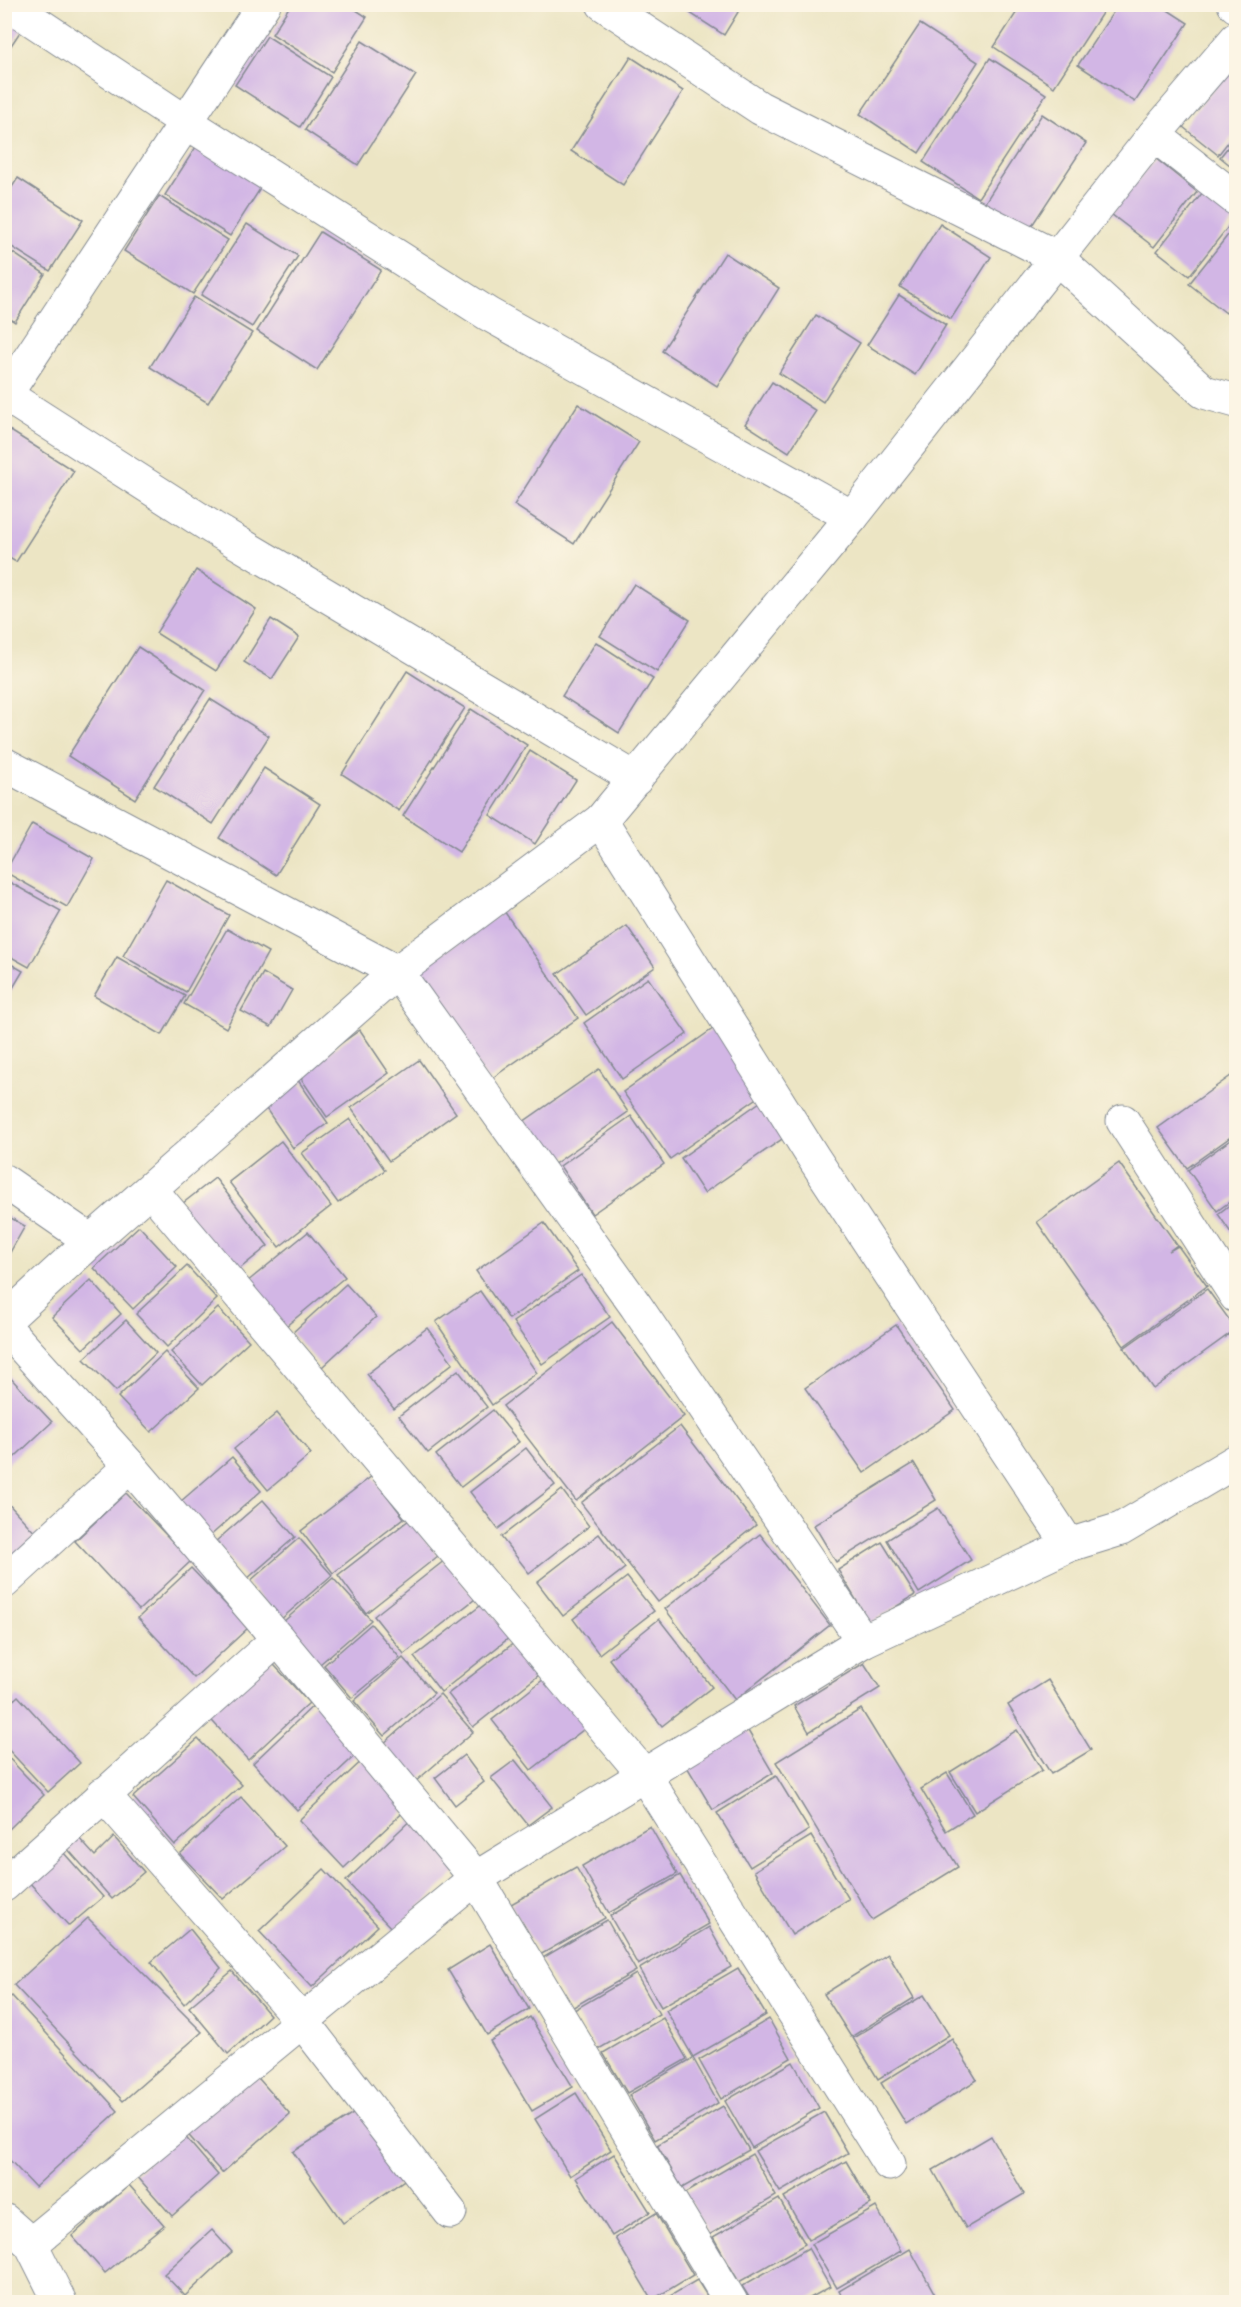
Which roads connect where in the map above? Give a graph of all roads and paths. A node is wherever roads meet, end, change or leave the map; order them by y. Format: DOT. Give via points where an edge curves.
graph roads {
  1 [pos="8,4"];
  2 [pos="264,4"];
  3 [pos="603,4"];
  4 [pos="1236,39"];
  5 [pos="186,122"];
  6 [pos="1154,135"];
  7 [pos="1236,199"];
  8 [pos="1056,257"];
  9 [pos="5,395"];
  10 [pos="1236,401"];
  11 [pos="852,517"];
  12 [pos="4,764"];
  13 [pos="636,779"];
  14 [pos="601,820"];
  15 [pos="397,972"];
  16 [pos="1123,1121"];
  17 [pos="4,1181"];
  18 [pos="151,1190"];
  19 [pos="91,1241"];
  20 [pos="1236,1296"];
  21 [pos="4,1321"];
  22 [pos="4,1326"];
  23 [pos="1236,1461"];
  24 [pos="129,1466"];
  25 [pos="1069,1545"];
  26 [pos="4,1582"];
  27 [pos="278,1639"];
  28 [pos="863,1641"];
  29 [pos="645,1776"];
  30 [pos="103,1794"];
  31 [pos="476,1878"];
  32 [pos="4,1885"];
  33 [pos="302,2021"];
  34 [pos="889,2164"];
  35 [pos="450,2212"];
  36 [pos="4,2220"];
  37 [pos="31,2244"];
  38 [pos="60,2302"];
  39 [pos="731,2302"];
  1 -- 5 [label="street"];
  2 -- 5 [label="street"];
  3 -- 8 [label="street" via="760,108"];
  4 -- 6 [label="street"];
  5 -- 9 [label="street"];
  5 -- 11 [label="street" via="488,314"];
  6 -- 7 [label="street"];
  6 -- 8 [label="street"];
  8 -- 10 [label="street" via="1204,392"];
  8 -- 11 [label="street"];
  9 -- 13 [label="street" via="213,528"];
  11 -- 13 [label="street"];
  12 -- 15 [label="street"];
  13 -- 14 [label="street"];
  14 -- 15 [label="street"];
  14 -- 25 [label="street" via="813,1157"];
  15 -- 18 [label="street"];
  15 -- 28 [label="street" via="636,1306"];
  16 -- 20 [label="street"];
  17 -- 19 [label="street"];
  18 -- 19 [label="street"];
  18 -- 29 [label="street"];
  19 -- 21 [label="street"];
  22 -- 24 [label="street"];
  23 -- 25 [label="street" via="1121,1529"];
  24 -- 26 [label="street"];
  24 -- 27 [label="street"];
  25 -- 28 [label="street"];
  27 -- 30 [label="street"];
  27 -- 31 [label="street"];
  28 -- 29 [label="street"];
  29 -- 31 [label="street"];
  29 -- 34 [label="street"];
  30 -- 32 [label="street"];
  30 -- 33 [label="street"];
  31 -- 33 [label="street"];
  31 -- 39 [label="street"];
  33 -- 35 [label="street"];
  33 -- 37 [label="street"];
  36 -- 37 [label="street"];
  37 -- 38 [label="street"];
}
